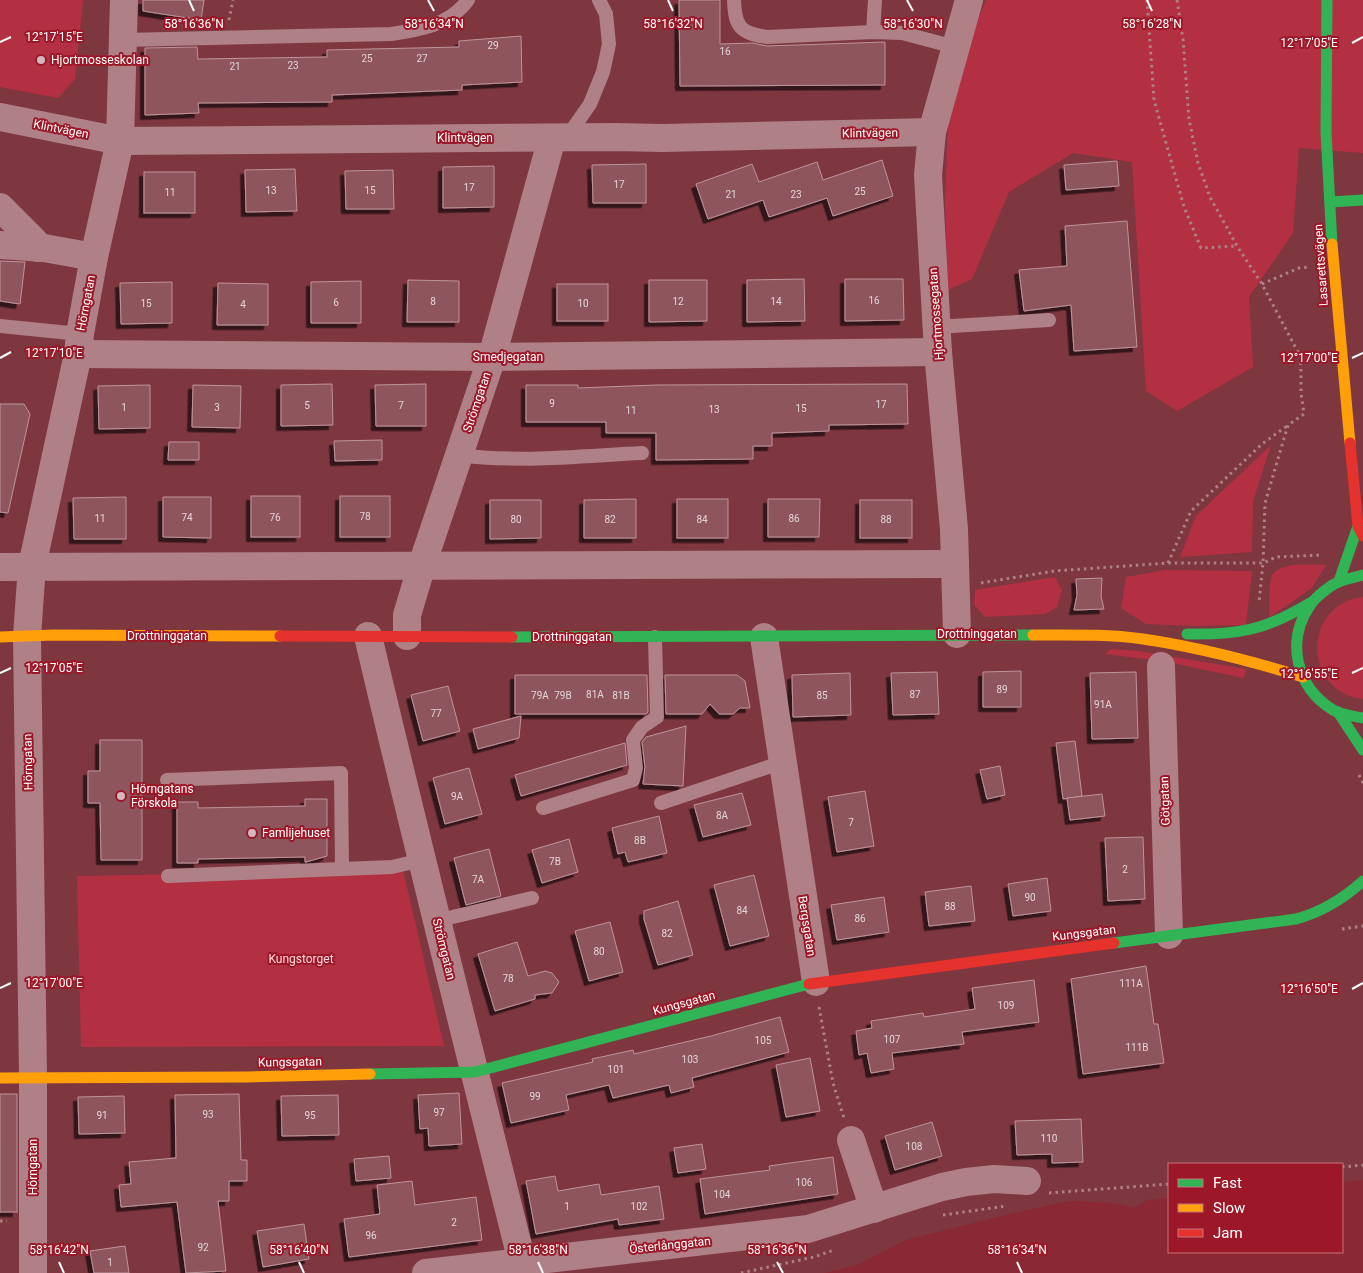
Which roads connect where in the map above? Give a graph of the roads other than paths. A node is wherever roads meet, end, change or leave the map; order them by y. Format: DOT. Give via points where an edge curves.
graph roads {
  1 [pos="124,0"];
  2 [pos="468,0"];
  3 [pos="599,0"];
  4 [pos="734,0"];
  5 [pos="876,0"];
  6 [pos="969,0"];
  7 [pos="1327,0"];
  8 [pos="873,32"];
  9 [pos="123,40"];
  10 [pos="955,47"];
  11 [pos="0,117"];
  12 [pos="932,132"];
  13 [pos="560,138"];
  14 [pos="120,141"];
  15 [pos="1363,200"];
  16 [pos="1330,202"];
  17 [pos="0,207"];
  18 [pos="0,245"];
  19 [pos="38,248"];
  20 [pos="94,257"];
  21 [pos="1049,320"];
  22 [pos="0,326"];
  23 [pos="937,339"];
  24 [pos="79,344"];
  25 [pos="492,357"];
  26 [pos="642,453"];
  27 [pos="459,455"];
  28 [pos="1360,531"];
  29 [pos="422,565"];
  30 [pos="32,566"];
  31 [pos="0,567"];
  32 [pos="1363,575"];
  33 [pos="956,576"];
  34 [pos="1339,581"];
  35 [pos="1310,603"];
  36 [pos="957,634"];
  37 [pos="0,636"];
  38 [pos="27,636"];
  39 [pos="368,636"];
  40 [pos="407,636"];
  41 [pos="654,637"];
  42 [pos="764,637"];
  43 [pos="1143,639"];
  44 [pos="1161,666"];
  45 [pos="1303,677"];
  46 [pos="1338,712"];
  47 [pos="1363,718"];
  48 [pos="1363,750"];
  49 [pos="783,762"];
  50 [pos="167,780"];
  51 [pos="661,803"];
  52 [pos="543,808"];
  53 [pos="422,860"];
  54 [pos="342,869"];
  55 [pos="168,876"];
  56 [pos="1363,882"];
  57 [pos="532,898"];
  58 [pos="436,921"];
  59 [pos="1169,936"];
  60 [pos="816,982"];
  61 [pos="475,1072"];
  62 [pos="0,1078"];
  63 [pos="33,1078"];
  64 [pos="851,1140"];
  65 [pos="1027,1181"];
  66 [pos="874,1209"];
  67 [pos="522,1262"];
  68 [pos="33,1273"];
  69 [pos="426,1273"];
  1 -- 9 [label="street, Hörngatan"];
  2 -- 9 [label="lane" via="453,15 436,24 391,34"];
  3 -- 13 [label="lane" via="606,14 609,44 602,72 590,104"];
  4 -- 8 [label="lane" via="739,26 750,34 767,37"];
  5 -- 8 [label="lane"];
  6 -- 10 [label="street, Hjortmossegatan"];
  7 -- 16 [label="street, Lasarettsvägen" via="1325,104"];
  8 -- 10 [label="lane" via="902,33"];
  9 -- 14 [label="street, Hörngatan"];
  10 -- 12 [label="street, Hjortmossegatan"];
  11 -- 14 [label="street, Klintvägen"];
  12 -- 13 [label="street, Klintvägen"];
  12 -- 23 [label="street, Hjortmossegatan" via="928,175"];
  13 -- 14 [label="street, Klintvägen"];
  13 -- 25 [label="street, Strömgatan"];
  14 -- 20 [label="street, Hörngatan"];
  15 -- 16 [label="street"];
  16 -- 28 [label="street, Lasarettsvägen"];
  17 -- 19 [label="street"];
  18 -- 19 [label="street, Hörngatan"];
  19 -- 20 [label="street, Hörngatan"];
  20 -- 24 [label="street, Hörngatan"];
  21 -- 23 [label="lane"];
  22 -- 24 [label="lane"];
  23 -- 25 [label="street, Smedjegatan"];
  23 -- 33 [label="street, Hjortmossegatan"];
  24 -- 25 [label="street, Smedjegatan"];
  24 -- 30 [label="street, Hörngatan"];
  25 -- 27 [label="street, Strömgatan"];
  26 -- 27 [label="lane" via="487,459"];
  27 -- 29 [label="street, Strömgatan"];
  28 -- 34 [label="street, Lasarettsvägen"];
  29 -- 30 [label="street"];
  29 -- 33 [label="street"];
  29 -- 40 [label="street, Strömgatan" via="407,615"];
  30 -- 31 [label="street"];
  30 -- 38 [label="street, Hörngatan"];
  32 -- 34 [label="street"];
  33 -- 36 [label="street, Hjortmossegatan"];
  34 -- 35 [label="street"];
  35 -- 43 [label="street, Drottninggatan" via="1273,625 1256,630 1229,635 1176,634"];
  35 -- 45 [label="street" via="1298,626 1296,639"];
  36 -- 42 [label="street, Drottninggatan"];
  36 -- 43 [label="street, Drottninggatan" via="1092,635"];
  37 -- 38 [label="street, Drottninggatan"];
  38 -- 39 [label="street, Drottninggatan"];
  38 -- 63 [label="street, Hörngatan"];
  39 -- 40 [label="street, Drottninggatan"];
  39 -- 53 [label="street, Strömgatan"];
  40 -- 41 [label="street, Drottninggatan"];
  41 -- 42 [label="street, Drottninggatan"];
  41 -- 52 [label="lane" via="657,717 642,727 633,740 636,768 633,780"];
  42 -- 49 [label="street, Bergsgatan"];
  43 -- 45 [label="street, Drottninggatan" via="1253,660"];
  44 -- 59 [label="street, Götgatan"];
  45 -- 46 [label="street" via="1318,698"];
  46 -- 47 [label="street"];
  46 -- 48 [label="street"];
  49 -- 51 [label="lane"];
  49 -- 60 [label="street, Bergsgatan"];
  50 -- 54 [label="lane" via="341,773"];
  53 -- 54 [label="lane" via="392,867"];
  53 -- 58 [label="street, Strömgatan"];
  54 -- 55 [label="lane"];
  56 -- 59 [label="street, Kungsgatan" via="1345,897 1310,916"];
  57 -- 58 [label="lane"];
  58 -- 61 [label="street, Strömgatan"];
  59 -- 60 [label="street, Kungsgatan"];
  60 -- 61 [label="street, Kungsgatan"];
  61 -- 63 [label="street, Kungsgatan"];
  61 -- 67 [label="street, Strömgatan"];
  62 -- 63 [label="street, Kungsgatan"];
  63 -- 68 [label="street, Hörngatan"];
  64 -- 66 [label="street"];
  65 -- 66 [label="street, Österlånggatan" via="994,1179 966,1182"];
  66 -- 67 [label="street, Österlånggatan" via="808,1229"];
  67 -- 69 [label="street, Österlånggatan"];
}
